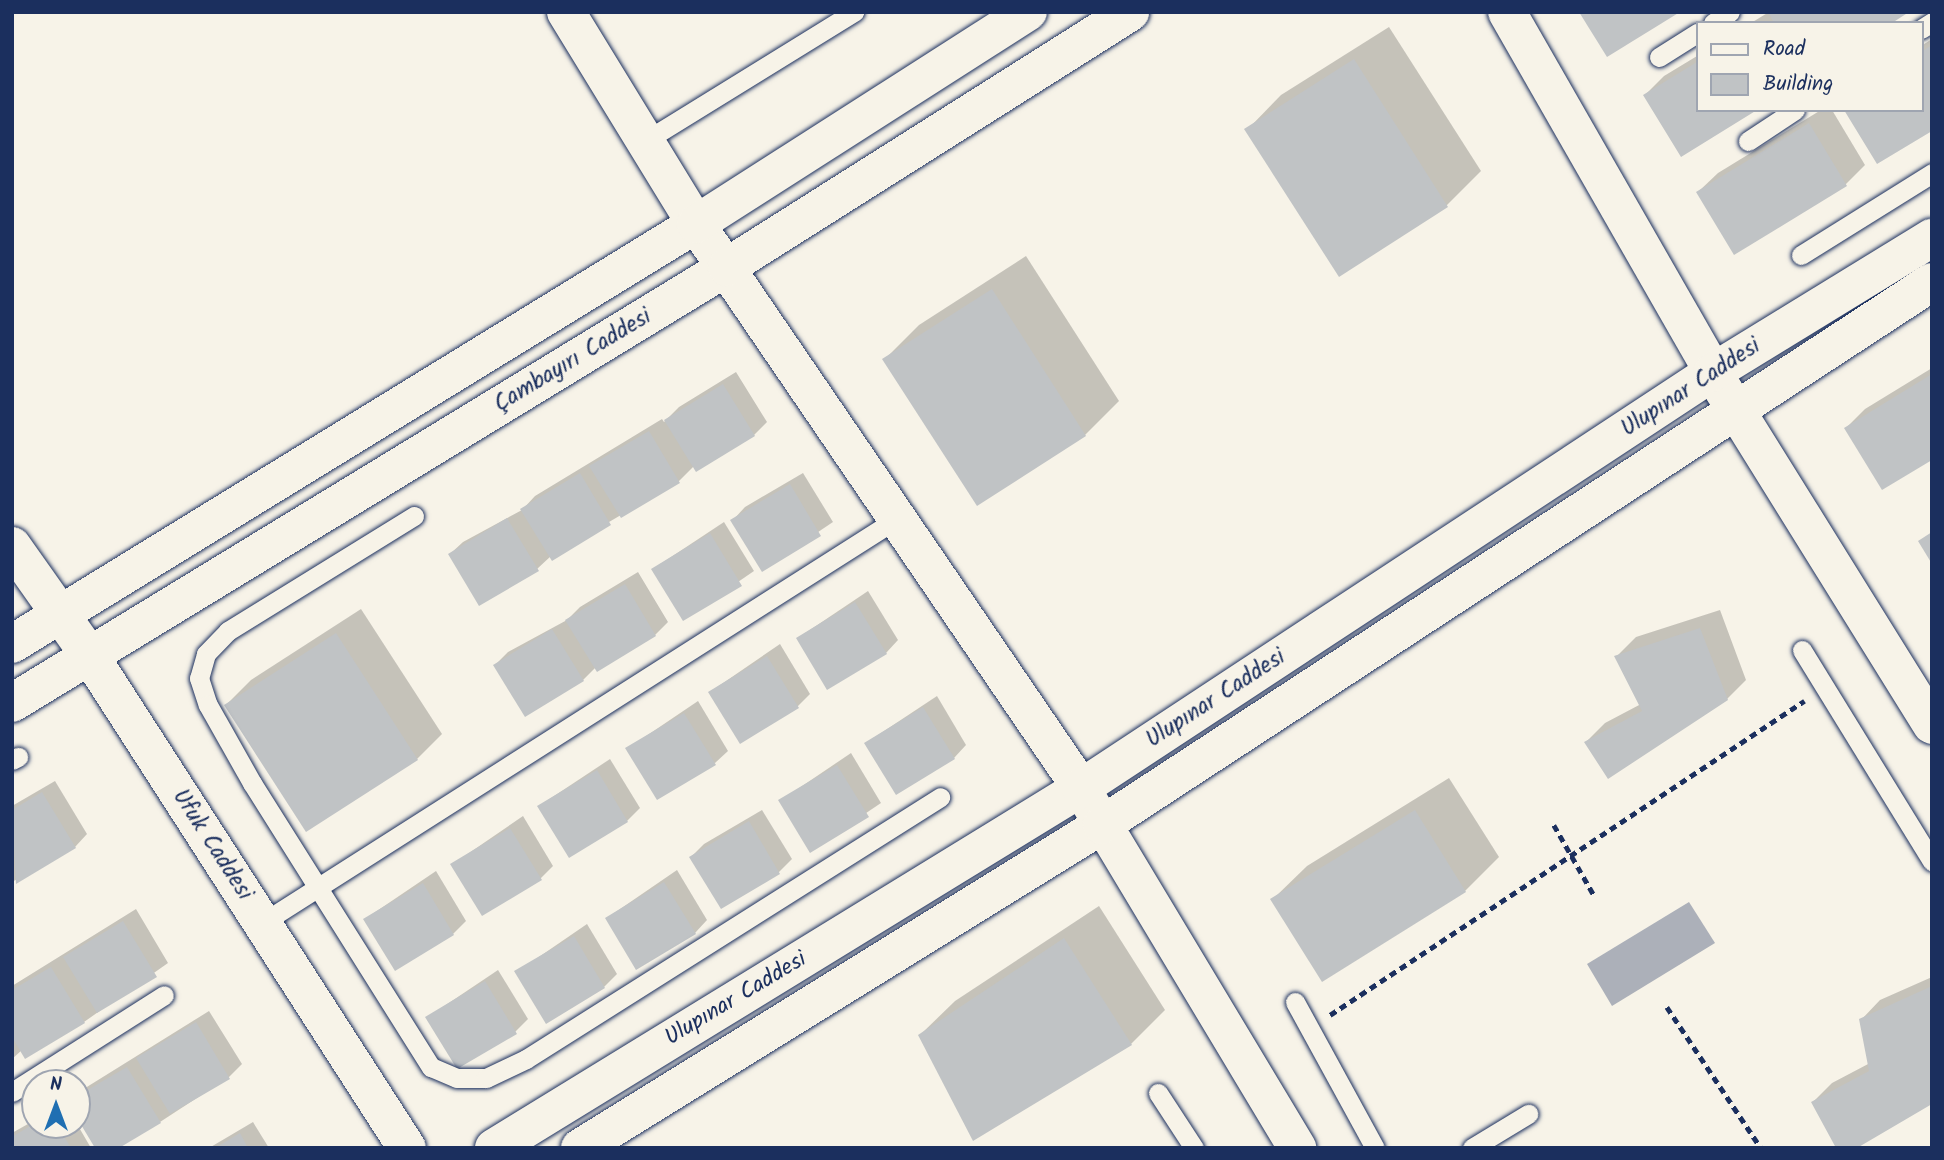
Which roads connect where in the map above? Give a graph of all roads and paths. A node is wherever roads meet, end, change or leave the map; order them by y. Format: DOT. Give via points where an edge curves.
graph roads {
  1 [pos="566,12"];
  2 [pos="854,12"];
  3 [pos="1028,12"];
  4 [pos="1130,12"];
  5 [pos="1507,12"];
  6 [pos="1696,34"];
  7 [pos="1659,57"];
  8 [pos="1792,112"];
  9 [pos="645,141"];
  10 [pos="1748,141"];
  11 [pos="1932,173"];
  12 [pos="696,224"];
  13 [pos="1932,239"];
  14 [pos="1801,255"];
  15 [pos="727,267"];
  16 [pos="1932,282"];
  17 [pos="1713,372"];
  18 [pos="1736,410"];
  19 [pos="414,516"];
  20 [pos="898,519"];
  21 [pos="12,546"];
  22 [pos="58,616"];
  23 [pos="12,644"];
  24 [pos="1802,650"];
  25 [pos="90,656"];
  26 [pos="1825,687"];
  27 [pos="12,703"];
  28 [pos="1932,725"];
  29 [pos="1081,788"];
  30 [pos="940,797"];
  31 [pos="1102,825"];
  32 [pos="1554,825"];
  33 [pos="1572,855"];
  34 [pos="1931,858"];
  35 [pos="319,889"];
  36 [pos="1595,897"];
  37 [pos="262,923"];
  38 [pos="164,995"];
  39 [pos="1295,1002"];
  40 [pos="1667,1007"];
  41 [pos="1309,1029"];
  42 [pos="12,1092"];
  43 [pos="1158,1093"];
  44 [pos="1528,1114"];
  45 [pos="407,1148"];
  46 [pos="494,1148"];
  47 [pos="580,1148"];
  48 [pos="1194,1148"];
  49 [pos="1297,1148"];
  50 [pos="1375,1148"];
  51 [pos="1472,1148"];
  52 [pos="1761,1148"];
  1 -- 9 [label="street"];
  2 -- 9 [label="lane"];
  3 -- 12 [label="street"];
  4 -- 15 [label="street, Çambayırı Caddesi"];
  5 -- 17 [label="street"];
  6 -- 7 [label="lane"];
  8 -- 10 [label="lane"];
  9 -- 12 [label="street"];
  11 -- 14 [label="lane"];
  12 -- 15 [label="street"];
  12 -- 22 [label="street"];
  13 -- 17 [label="street, Ulupınar Caddesi"];
  15 -- 20 [label="street"];
  15 -- 25 [label="street, Çambayırı Caddesi"];
  16 -- 18 [label="street, Ulupınar Caddesi"];
  17 -- 18 [label="street"];
  17 -- 29 [label="street, Ulupınar Caddesi"];
  18 -- 28 [label="street"];
  18 -- 31 [label="street, Ulupınar Caddesi"];
  19 -- 35 [label="lane" via="228,631 206,654 199,678 220,727"];
  20 -- 29 [label="street"];
  20 -- 35 [label="lane"];
  21 -- 22 [label="street, Ufuk Caddesi"];
  22 -- 23 [label="street"];
  22 -- 25 [label="street, Ufuk Caddesi"];
  24 -- 26 [label="lane"];
  25 -- 27 [label="street, Çambayırı Caddesi"];
  25 -- 37 [label="street, Ufuk Caddesi"];
  26 -- 33 [label="path"];
  26 -- 34 [label="lane"];
  29 -- 31 [label="street"];
  29 -- 46 [label="street, Ulupınar Caddesi"];
  30 -- 35 [label="lane" via="526,1059 486,1078 457,1078 430,1067"];
  31 -- 47 [label="street, Ulupınar Caddesi"];
  31 -- 49 [label="street"];
  32 -- 33 [label="path"];
  33 -- 36 [label="path"];
  33 -- 41 [label="path"];
  35 -- 37 [label="lane"];
  37 -- 45 [label="street, Ufuk Caddesi"];
  38 -- 42 [label="lane"];
  39 -- 41 [label="lane"];
  40 -- 52 [label="path"];
  41 -- 50 [label="lane"];
  43 -- 48 [label="lane"];
  44 -- 51 [label="lane"];
}
